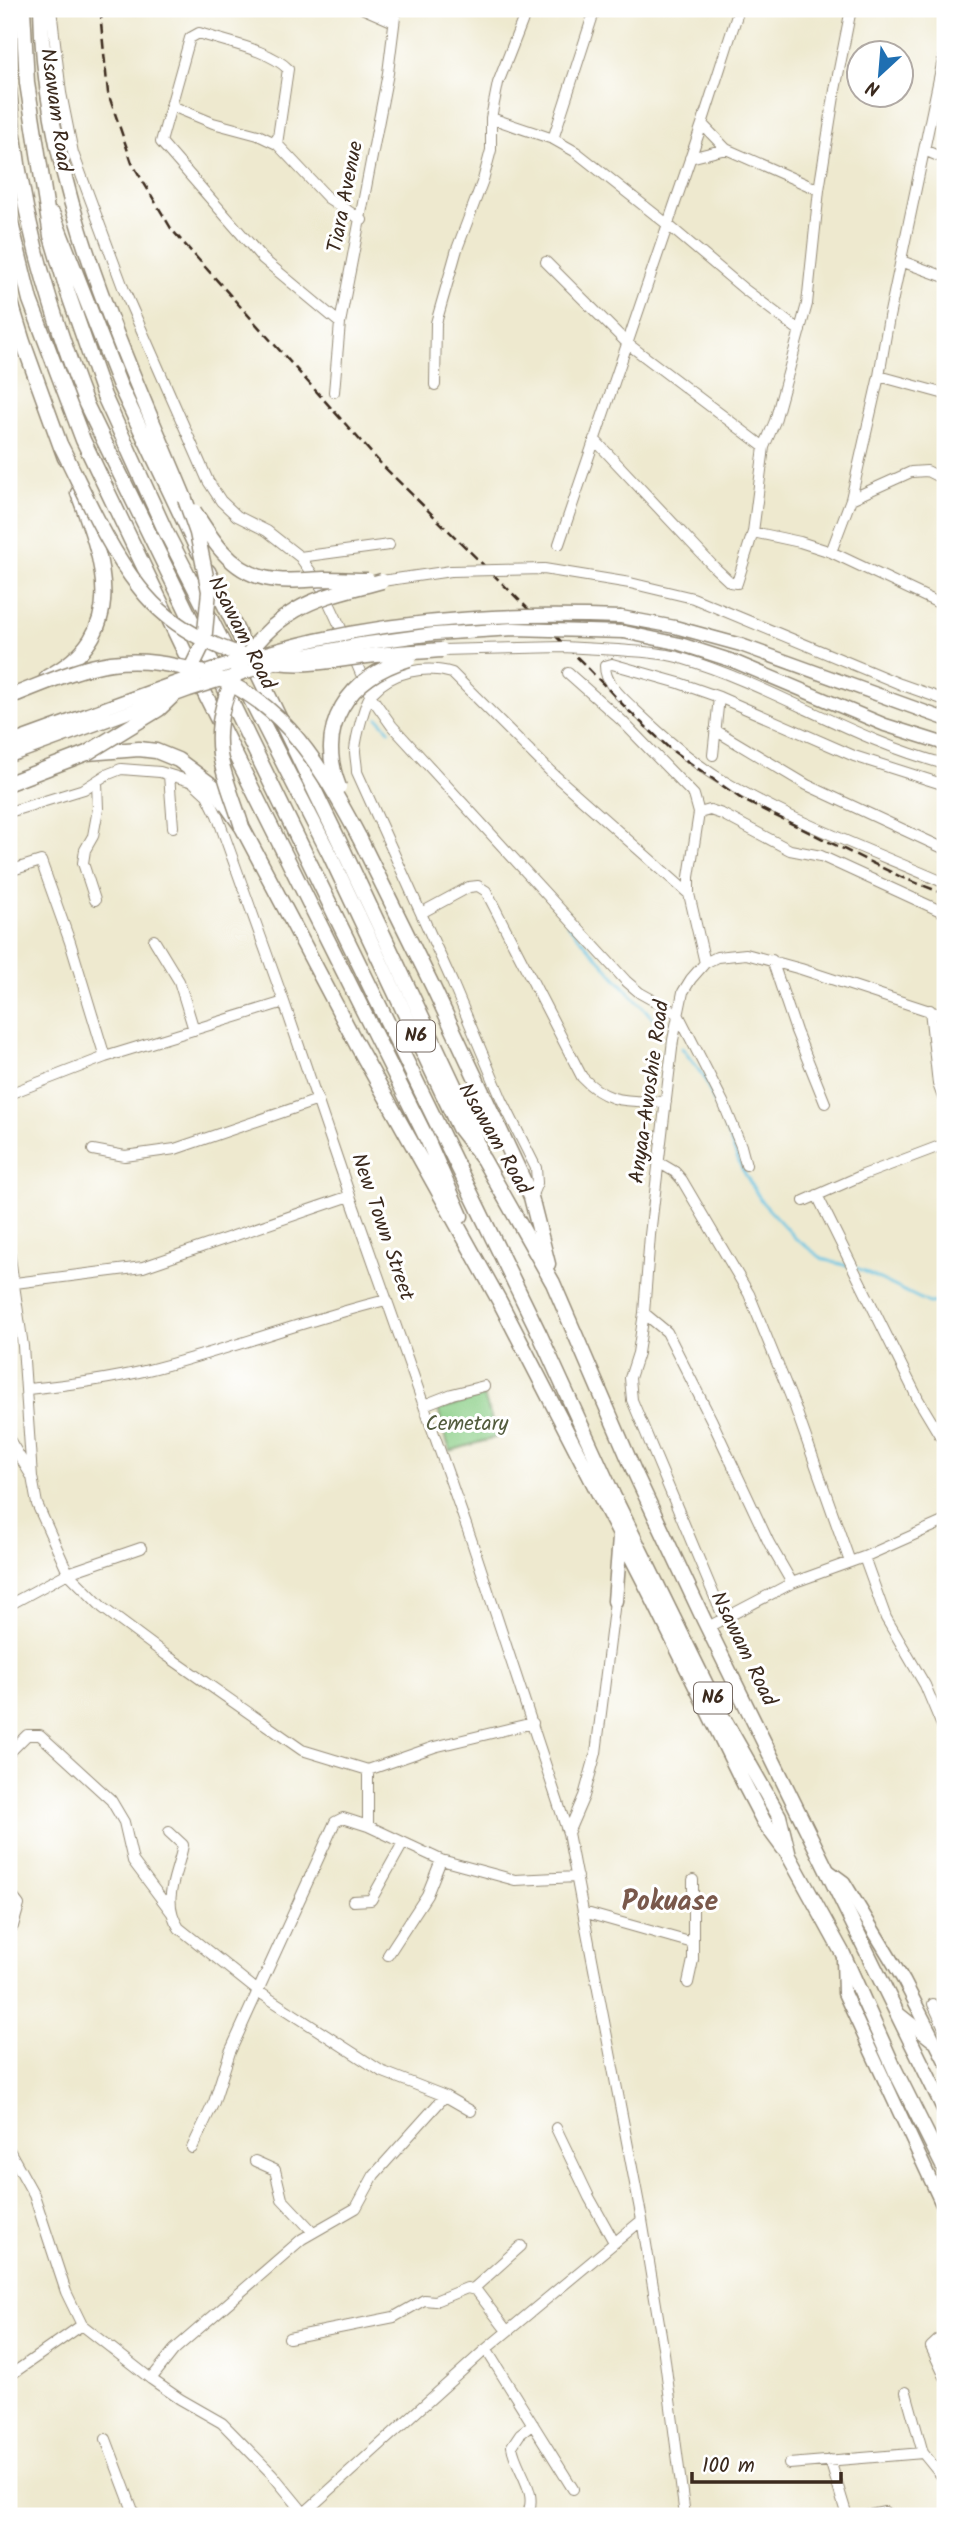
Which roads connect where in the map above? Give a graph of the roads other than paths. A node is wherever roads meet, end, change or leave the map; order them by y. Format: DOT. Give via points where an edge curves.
graph roads {
  1 [pos="23,9"];
  2 [pos="41,9"];
  3 [pos="51,9"];
  4 [pos="364,9"];
  5 [pos="396,9"];
  6 [pos="527,9"];
  7 [pos="595,9"];
  8 [pos="738,9"];
  9 [pos="851,9"];
  10 [pos="394,22"];
  11 [pos="945,50"];
  12 [pos="9,90"];
  13 [pos="172,106"];
  14 [pos="491,118"];
  15 [pos="702,124"];
  16 [pos="554,139"];
  17 [pos="276,144"];
  18 [pos="726,149"];
  19 [pos="924,150"];
  20 [pos="690,158"];
  21 [pos="945,159"];
  22 [pos="818,190"];
  23 [pos="9,215"];
  24 [pos="362,220"];
  25 [pos="667,224"];
  26 [pos="901,261"];
  27 [pos="546,262"];
  28 [pos="945,277"];
  29 [pos="9,296"];
  30 [pos="340,323"];
  31 [pos="800,331"];
  32 [pos="628,344"];
  33 [pos="879,376"];
  34 [pos="435,385"];
  35 [pos="334,392"];
  36 [pos="945,394"];
  37 [pos="594,439"];
  38 [pos="61,446"];
  39 [pos="764,447"];
  40 [pos="945,480"];
  41 [pos="185,499"];
  42 [pos="851,499"];
  43 [pos="753,531"];
  44 [pos="559,544"];
  45 [pos="389,545"];
  46 [pos="831,552"];
  47 [pos="300,557"];
  48 [pos="382,580"];
  49 [pos="945,606"];
  50 [pos="442,650"];
  51 [pos="568,673"];
  52 [pos="370,695"];
  53 [pos="11,696"];
  54 [pos="719,697"];
  55 [pos="945,701"];
  56 [pos="632,707"];
  57 [pos="945,719"];
  58 [pos="621,720"];
  59 [pos="715,730"];
  60 [pos="9,743"];
  61 [pos="945,744"];
  62 [pos="87,753"];
  63 [pos="713,755"];
  64 [pos="9,756"];
  65 [pos="945,764"];
  66 [pos="169,775"];
  67 [pos="97,782"];
  68 [pos="9,783"];
  69 [pos="945,785"];
  70 [pos="9,812"];
  71 [pos="699,813"];
  72 [pos="173,827"];
  73 [pos="242,827"];
  74 [pos="359,837"];
  75 [pos="945,849"];
  76 [pos="9,871"];
  77 [pos="945,883"];
  78 [pos="689,894"];
  79 [pos="95,900"];
  80 [pos="421,913"];
  81 [pos="945,913"];
  82 [pos="154,940"];
  83 [pos="772,960"];
  84 [pos="705,963"];
  85 [pos="284,1002"];
  86 [pos="930,1010"];
  87 [pos="678,1014"];
  88 [pos="945,1016"];
  89 [pos="194,1030"];
  90 [pos="105,1056"];
  91 [pos="9,1094"];
  92 [pos="317,1100"];
  93 [pos="666,1102"];
  94 [pos="825,1103"];
  95 [pos="945,1103"];
  96 [pos="945,1144"];
  97 [pos="93,1150"];
  98 [pos="658,1162"];
  99 [pos="746,1166"];
  100 [pos="817,1195"];
  101 [pos="350,1196"];
  102 [pos="531,1197"];
  103 [pos="804,1201"];
  104 [pos="9,1251"];
  105 [pos="15,1283"];
  106 [pos="554,1283"];
  107 [pos="386,1300"];
  108 [pos="500,1302"];
  109 [pos="643,1312"];
  110 [pos="484,1386"];
  111 [pos="28,1390"];
  112 [pos="424,1405"];
  113 [pos="9,1439"];
  114 [pos="945,1444"];
  115 [pos="32,1477"];
  116 [pos="945,1521"];
  117 [pos="620,1538"];
  118 [pos="141,1548"];
  119 [pos="864,1557"];
  120 [pos="850,1562"];
  121 [pos="68,1573"];
  122 [pos="792,1583"];
  123 [pos="649,1591"];
  124 [pos="615,1601"];
  125 [pos="9,1605"];
  126 [pos="724,1619"];
  127 [pos="708,1627"];
  128 [pos="533,1723"];
  129 [pos="945,1733"];
  130 [pos="9,1753"];
  131 [pos="368,1770"];
  132 [pos="368,1826"];
  133 [pos="169,1832"];
  134 [pos="568,1833"];
  135 [pos="404,1843"];
  136 [pos="789,1856"];
  137 [pos="440,1860"];
  138 [pos="829,1871"];
  139 [pos="577,1877"];
  140 [pos="693,1880"];
  141 [pos="9,1892"];
  142 [pos="353,1901"];
  143 [pos="583,1912"];
  144 [pos="172,1914"];
  145 [pos="9,1930"];
  146 [pos="692,1943"];
  147 [pos="843,1954"];
  148 [pos="388,1955"];
  149 [pos="688,1983"];
  150 [pos="259,1992"];
  151 [pos="933,2004"];
  152 [pos="899,2014"];
  153 [pos="945,2030"];
  154 [pos="936,2043"];
  155 [pos="945,2060"];
  156 [pos="445,2096"];
  157 [pos="471,2111"];
  158 [pos="945,2111"];
  159 [pos="556,2128"];
  160 [pos="192,2148"];
  161 [pos="9,2150"];
  162 [pos="255,2161"];
  163 [pos="945,2170"];
  164 [pos="945,2211"];
  165 [pos="642,2220"];
  166 [pos="313,2232"];
  167 [pos="614,2242"];
  168 [pos="521,2246"];
  169 [pos="474,2289"];
  170 [pos="82,2325"];
  171 [pos="507,2331"];
  172 [pos="945,2334"];
  173 [pos="289,2338"];
  174 [pos="486,2349"];
  175 [pos="9,2376"];
  176 [pos="945,2377"];
  177 [pos="151,2379"];
  178 [pos="906,2392"];
  179 [pos="533,2424"];
  180 [pos="106,2438"];
  181 [pos="923,2453"];
  182 [pos="830,2460"];
  183 [pos="789,2464"];
  184 [pos="945,2480"];
  185 [pos="573,2489"];
  186 [pos="302,2515"];
  187 [pos="135,2516"];
  188 [pos="526,2516"];
  189 [pos="685,2516"];
  190 [pos="847,2516"];
  191 [pos="865,2516"];
  192 [pos="892,2516"];
  1 -- 106 [label="highway, Nsawam Road / N6" via="27,83 47,200 120,386 460,1097 483,1159"];
  2 -- 41 [label="highway" via="47,96 67,193"];
  3 -- 47 [label="street" via="73,153 167,393 221,501"];
  4 -- 10 [label="street"];
  5 -- 10 [label="street, Tiara Avenue"];
  6 -- 14 [label="street" via="498,83"];
  7 -- 16 [label="street"];
  8 -- 15 [label="street"];
  9 -- 22 [label="street"];
  10 -- 24 [label="street, Tiara Avenue"];
  11 -- 19 [label="street"];
  12 -- 136 [label="highway, Nsawam Road / N6" via="13,143 32,241 86,404 718,1709 779,1816"];
  13 -- 17 [label="street"];
  13 -- 17 [label="street" via="193,34 260,53 288,69"];
  13 -- 30 [label="street" via="162,134 166,150 263,260"];
  14 -- 16 [label="street"];
  14 -- 34 [label="street" via="491,150 483,180 436,323"];
  15 -- 18 [label="street"];
  15 -- 20 [label="street"];
  16 -- 25 [label="street"];
  17 -- 24 [label="street" via="328,198"];
  18 -- 20 [label="street"];
  18 -- 22 [label="street"];
  19 -- 21 [label="street"];
  19 -- 26 [label="street"];
  20 -- 25 [label="street"];
  22 -- 31 [label="street" via="807,304"];
  23 -- 108 [label="highway" via="30,300 83,440 427,1139"];
  24 -- 30 [label="street, Tiara Avenue"];
  25 -- 31 [label="street"];
  25 -- 32 [label="street"];
  26 -- 28 [label="street"];
  26 -- 33 [label="street"];
  27 -- 32 [label="street"];
  29 -- 38 [label="highway"];
  30 -- 35 [label="street, Tiara Avenue"];
  31 -- 39 [label="street"];
  32 -- 37 [label="street"];
  32 -- 39 [label="street"];
  33 -- 36 [label="street"];
  33 -- 42 [label="street"];
  37 -- 43 [label="street" via="730,582 737,583"];
  37 -- 44 [label="street"];
  38 -- 50 [label="highway, bridge" via="139,587 173,620 217,646 253,659 288,663"];
  38 -- 53 [label="highway, bridge" via="103,566 104,599 89,642 74,659"];
  39 -- 43 [label="street"];
  40 -- 42 [label="street" via="928,471 911,472"];
  41 -- 48 [label="highway, bridge" via="222,552 259,577 287,583"];
  41 -- 62 [label="highway, bridge" via="209,590 204,642 181,687 159,709"];
  42 -- 46 [label="street"];
  43 -- 46 [label="street"];
  45 -- 47 [label="street"];
  46 -- 49 [label="street"];
  47 -- 52 [label="street" via="322,588"];
  48 -- 55 [label="street, bridge" via="451,571 544,569 630,583 693,598"];
  48 -- 73 [label="highway, bridge" via="297,609 255,644 239,670 229,690 220,755"];
  50 -- 65 [label="street, bridge" via="563,647 678,657 876,741"];
  50 -- 74 [label="highway, bridge" via="390,664 371,675 350,693 333,725 333,772"];
  51 -- 58 [label="street"];
  52 -- 78 [label="street" via="387,680 415,670 452,673 551,772"];
  52 -- 80 [label="street" via="355,751 357,772"];
  52 -- 87 [label="street" via="392,726 626,981"];
  53 -- 74 [label="highway, bridge" via="111,663 167,664 209,673 280,717 315,762"];
  54 -- 56 [label="street" via="612,664 605,666 614,689"];
  54 -- 59 [label="street"];
  54 -- 69 [label="street" via="854,756"];
  56 -- 58 [label="street"];
  56 -- 77 [label="street" via="715,776 748,795"];
  57 -- 60 [label="main road, bridge" via="741,645 675,626 621,617 519,615 410,622 315,640"];
  58 -- 71 [label="street" via="689,788"];
  59 -- 63 [label="street"];
  59 -- 75 [label="street" via="807,785"];
  61 -- 64 [label="main road, bridge" via="680,643 624,632 514,629 447,633 293,657"];
  62 -- 68 [label="highway"];
  62 -- 73 [label="highway, bridge" via="139,749 178,760 214,786"];
  66 -- 67 [label="street, New Town Street" via="121,769"];
  66 -- 72 [label="street"];
  66 -- 85 [label="street, New Town Street" via="193,782 207,795"];
  67 -- 70 [label="street, New Town Street"];
  67 -- 79 [label="street" via="98,809 83,863"];
  71 -- 78 [label="street"];
  71 -- 81 [label="street" via="722,814 790,850 821,856"];
  73 -- 108 [label="highway"];
  74 -- 102 [label="highway"];
  76 -- 90 [label="street" via="41,861"];
  78 -- 84 [label="street"];
  80 -- 93 [label="street" via="469,887 486,891 582,1077 612,1099"];
  80 -- 102 [label="street" via="536,1168 537,1183"];
  82 -- 89 [label="street" via="179,981"];
  83 -- 84 [label="street" via="729,954"];
  83 -- 86 [label="street"];
  83 -- 94 [label="street"];
  84 -- 87 [label="street, Anyaa-Awoshie Road" via="683,992"];
  85 -- 89 [label="street"];
  85 -- 92 [label="street, New Town Street"];
  86 -- 88 [label="street"];
  86 -- 95 [label="street" via="938,1084"];
  87 -- 93 [label="street, Anyaa-Awoshie Road"];
  87 -- 99 [label="street" via="723,1102"];
  89 -- 90 [label="street"];
  90 -- 91 [label="street"];
  92 -- 97 [label="street" via="175,1149 125,1156"];
  92 -- 101 [label="street, New Town Street"];
  93 -- 98 [label="street, Anyaa-Awoshie Road"];
  96 -- 100 [label="street"];
  98 -- 109 [label="street, Anyaa-Awoshie Road"];
  98 -- 120 [label="street" via="682,1180 749,1294"];
  100 -- 103 [label="street"];
  100 -- 114 [label="street"];
  101 -- 105 [label="street" via="143,1267"];
  101 -- 107 [label="street, New Town Street"];
  102 -- 106 [label="highway"];
  104 -- 105 [label="street"];
  105 -- 111 [label="street"];
  106 -- 127 [label="highway, Nsawam Road / N6" via="629,1460"];
  107 -- 111 [label="street" via="146,1371"];
  107 -- 112 [label="street, New Town Street"];
  108 -- 117 [label="highway"];
  109 -- 122 [label="street" via="667,1332"];
  109 -- 126 [label="street, Anyaa-Awoshie Road" via="630,1378 632,1400"];
  110 -- 112 [label="street"];
  111 -- 115 [label="street"];
  112 -- 128 [label="street, New Town Street"];
  113 -- 115 [label="street"];
  115 -- 121 [label="street" via="37,1503"];
  116 -- 119 [label="street"];
  117 -- 123 [label="highway"];
  117 -- 124 [label="highway"];
  118 -- 121 [label="street"];
  119 -- 120 [label="street"];
  119 -- 129 [label="street" via="886,1618 925,1685"];
  120 -- 122 [label="street"];
  121 -- 125 [label="street"];
  121 -- 131 [label="street" via="114,1616 302,1750"];
  122 -- 126 [label="street"];
  123 -- 124 [label="highway" via="630,1585"];
  123 -- 136 [label="highway" via="764,1822"];
  124 -- 134 [label="street" via="596,1753"];
  126 -- 127 [label="street"];
  127 -- 138 [label="highway, Nsawam Road / N6"];
  128 -- 131 [label="street" via="434,1747"];
  128 -- 134 [label="street, New Town Street"];
  130 -- 144 [label="street" via="27,1735 40,1735 106,1793 124,1822 133,1861"];
  131 -- 132 [label="street"];
  132 -- 135 [label="street"];
  132 -- 150 [label="street" via="343,1818 334,1822"];
  133 -- 144 [label="street" via="183,1845 172,1881"];
  134 -- 139 [label="street, New Town Street"];
  135 -- 137 [label="street"];
  135 -- 142 [label="street" via="371,1900"];
  136 -- 147 [label="highway, Nsawam Road / N6"];
  137 -- 139 [label="street" via="515,1880"];
  137 -- 148 [label="street" via="427,1895"];
  138 -- 152 [label="highway, Nsawam Road / N6"];
  138 -- 154 [label="main road" via="844,1882"];
  139 -- 143 [label="street, New Town Street"];
  140 -- 146 [label="street"];
  141 -- 145 [label="street" via="19,1905"];
  143 -- 146 [label="street"];
  143 -- 165 [label="street, New Town Street"];
  144 -- 150 [label="street" via="179,1928"];
  146 -- 149 [label="street"];
  147 -- 163 [label="highway, Nsawam Road / N6"];
  147 -- 164 [label="main road" via="844,1993"];
  150 -- 156 [label="street" via="381,2071"];
  150 -- 160 [label="street"];
  151 -- 153 [label="street"];
  152 -- 154 [label="main road"];
  152 -- 158 [label="highway, Nsawam Road / N6"];
  154 -- 155 [label="main road"];
  156 -- 157 [label="street"];
  156 -- 166 [label="street" via="368,2181 356,2208"];
  159 -- 167 [label="street"];
  161 -- 170 [label="street" via="34,2195 66,2292"];
  162 -- 166 [label="street" via="275,2170 282,2199"];
  165 -- 167 [label="street"];
  165 -- 189 [label="street, New Town Street"];
  166 -- 177 [label="street" via="174,2350"];
  167 -- 171 [label="street"];
  168 -- 169 [label="street"];
  169 -- 171 [label="street"];
  169 -- 173 [label="street" via="424,2300 394,2317"];
  170 -- 175 [label="street"];
  170 -- 177 [label="street"];
  171 -- 174 [label="street"];
  172 -- 176 [label="street" via="931,2347"];
  174 -- 179 [label="street"];
  174 -- 186 [label="street"];
  177 -- 186 [label="street" via="222,2423 272,2474"];
  178 -- 181 [label="street"];
  179 -- 185 [label="street"];
  179 -- 188 [label="street" via="512,2446 530,2493"];
  180 -- 187 [label="street"];
  181 -- 182 [label="street"];
  181 -- 184 [label="street"];
  182 -- 183 [label="street"];
  182 -- 190 [label="street"];
  191 -- 192 [label="street" via="883,2512"];
}
